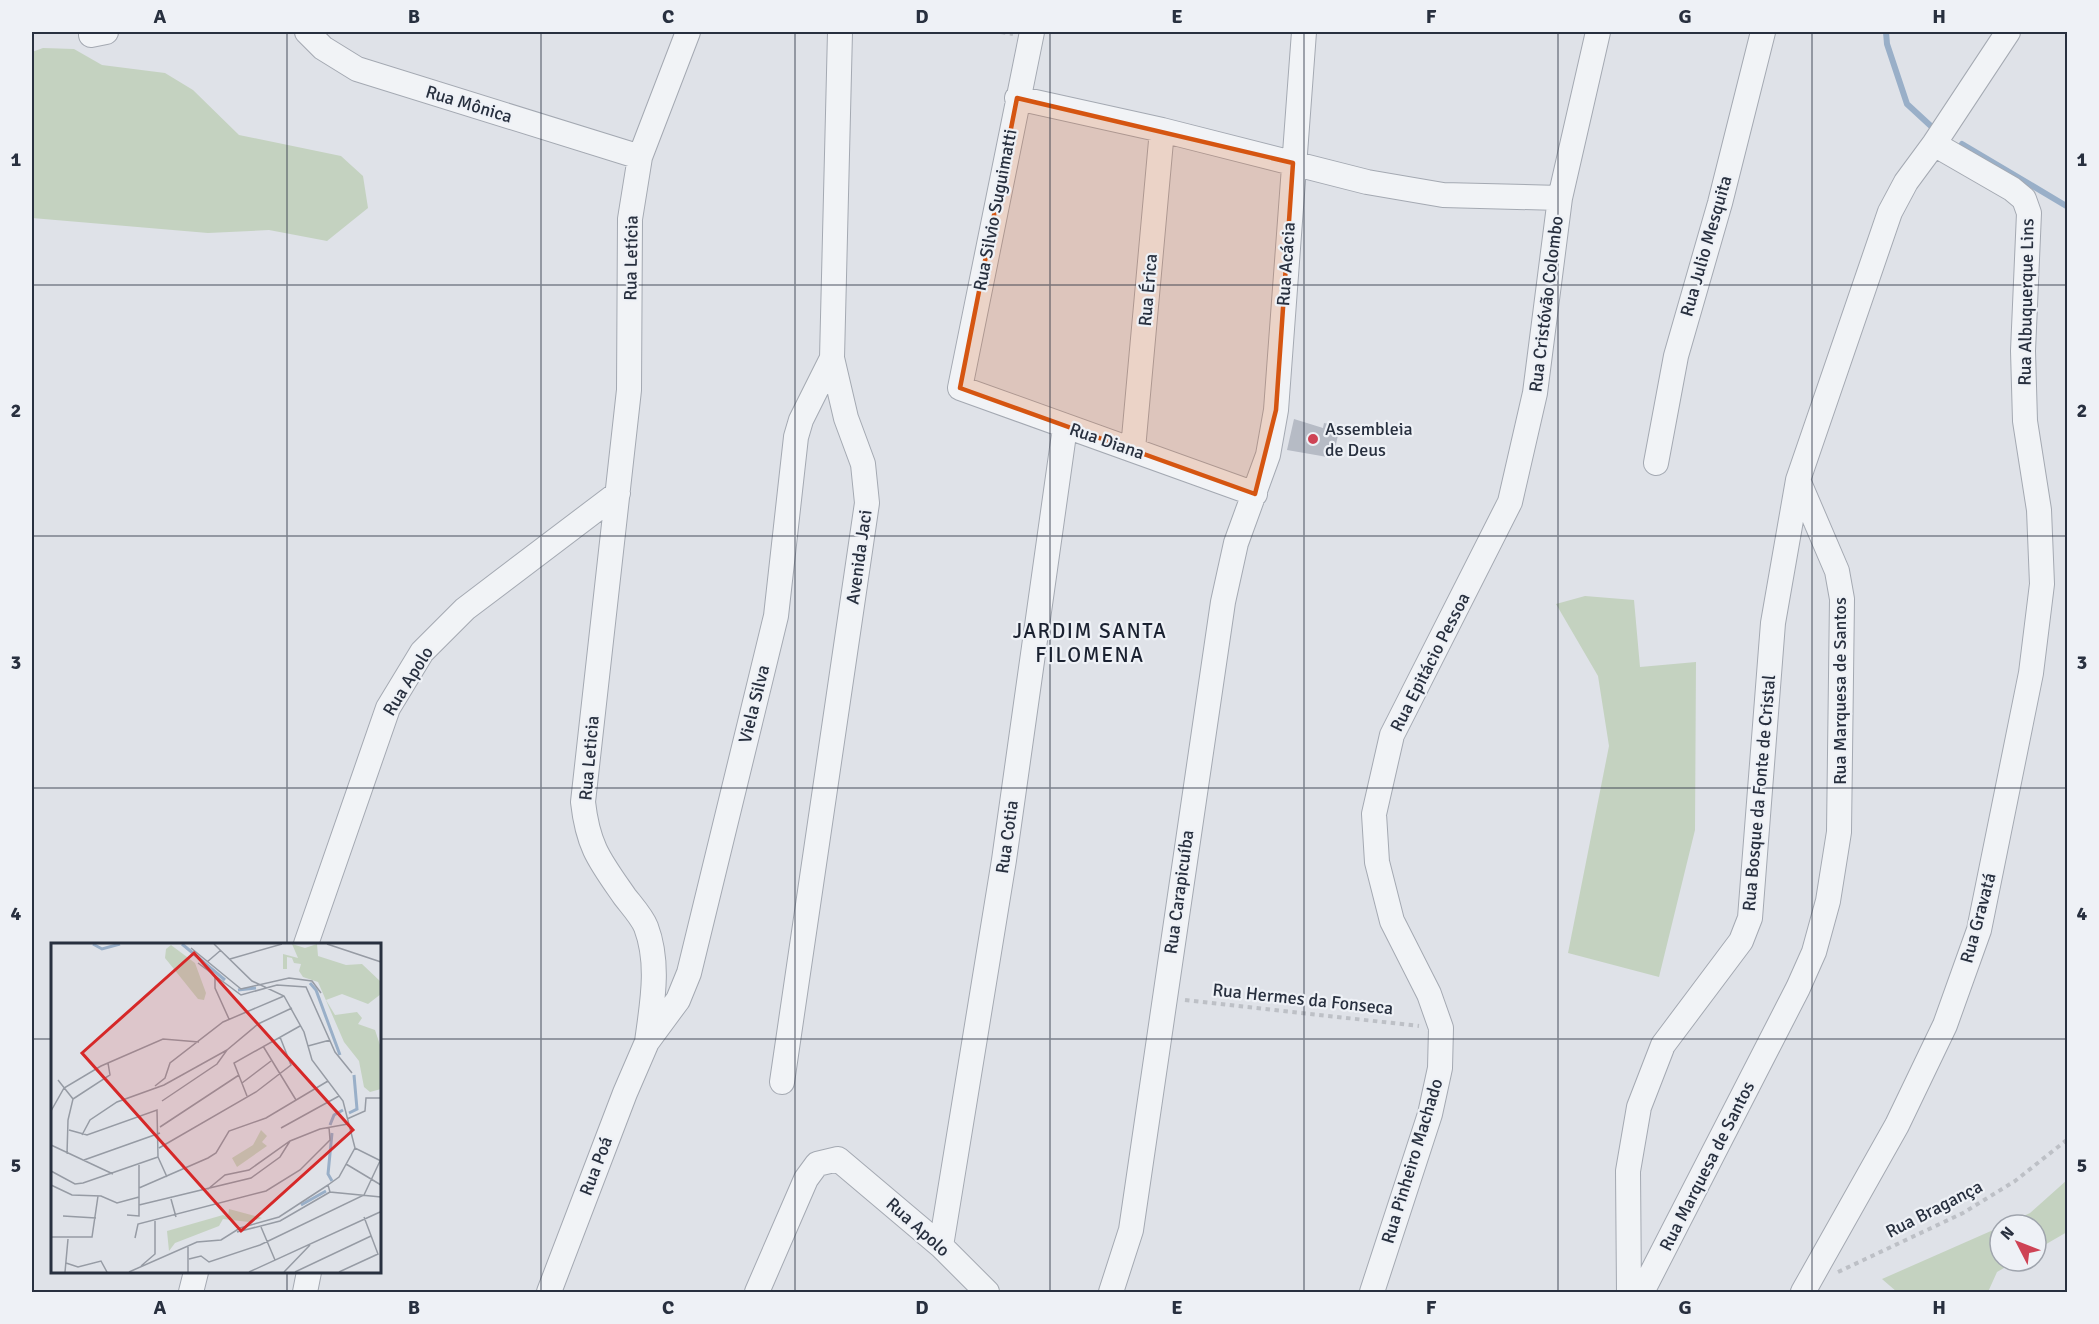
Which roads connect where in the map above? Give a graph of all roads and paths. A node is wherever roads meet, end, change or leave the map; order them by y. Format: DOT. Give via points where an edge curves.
graph roads {
  1 [pos="308,32"];
  2 [pos="688,32"];
  3 [pos="840,32"];
  4 [pos="1032,32"];
  5 [pos="1304,32"];
  6 [pos="1598,32"];
  7 [pos="1763,32"];
  8 [pos="2008,32"];
  9 [pos="1017,98"];
  10 [pos="1162,130"];
  11 [pos="1934,144"];
  12 [pos="640,157"];
  13 [pos="1293,163"];
  14 [pos="1560,198"];
  15 [pos="832,358"];
  16 [pos="960,388"];
  17 [pos="1065,427"];
  18 [pos="1133,449"];
  19 [pos="1656,462"];
  20 [pos="1798,480"];
  21 [pos="618,493"];
  22 [pos="1255,494"];
  23 [pos="2039,510"];
  24 [pos="1477,571"];
  25 [pos="307,943"];
  26 [pos="1163,997"];
  27 [pos="1441,1028"];
  28 [pos="647,1042"];
  29 [pos="782,1082"];
  30 [pos="2067,1139"];
  31 [pos="941,1246"];
  32 [pos="196,1273"];
  33 [pos="309,1273"];
  34 [pos="1836,1273"];
  35 [pos="979,1290"];
  36 [pos="190,1293"];
  37 [pos="305,1293"];
  38 [pos="549,1293"];
  39 [pos="757,1293"];
  40 [pos="1111,1293"];
  41 [pos="1372,1293"];
  42 [pos="1629,1293"];
  43 [pos="1642,1293"];
  44 [pos="1803,1293"];
  1 -- 12 [label="street, Rua Mônica" via="323,48 357,69"];
  2 -- 12 [label="street, Rua Letícia"];
  3 -- 15 [label="street, Avenida Jaci"];
  4 -- 9 [label="street, Rua Silvio Suguimatti"];
  5 -- 13 [label="street, Rua Acácia"];
  6 -- 14 [label="street, Rua Cristóvão Colombo"];
  7 -- 19 [label="street, Rua Julio Mesquita" via="1676,356"];
  8 -- 11 [label="street"];
  9 -- 10 [label="street"];
  9 -- 16 [label="street, Rua Silvio Suguimatti"];
  10 -- 13 [label="street"];
  10 -- 18 [label="street, Rua Érica"];
  11 -- 20 [label="street" via="1890,212"];
  11 -- 23 [label="street, Rua Albuquerque Lins" via="2012,189 2024,199 2029,213 2023,351 2025,410"];
  12 -- 21 [label="street, Rua Letícia" via="630,219 629,390"];
  13 -- 14 [label="street" via="1367,182 1443,195"];
  13 -- 22 [label="street, Rua Acácia" via="1276,410"];
  14 -- 24 [label="street, Rua Cristóvão Colombo" via="1535,393 1510,502"];
  15 -- 28 [label="street, Viela Silva" via="796,437 776,616 689,973 678,1000"];
  15 -- 29 [label="street, Avenida Jaci" via="846,418 863,464 867,503"];
  16 -- 17 [label="street, Rua Diana"];
  17 -- 18 [label="street, Rua Diana"];
  17 -- 31 [label="street, Rua Cotia" via="1004,860"];
  18 -- 22 [label="street, Rua Diana"];
  20 -- 42 [label="street, Rua Bosque da Fonte de Cristal" via="1773,623 1750,918 1741,941 1663,1046 1639,1107 1628,1171"];
  20 -- 43 [label="street, Rua Marquesa de Santos" via="1837,571 1842,599 1839,832 1828,901 1814,952 1798,988"];
  21 -- 25 [label="street, Rua Apolo" via="465,609 422,652 388,708"];
  21 -- 28 [label="street, Rua Leticia" via="583,802 595,855 646,926 654,984"];
  22 -- 26 [label="street, Rua Carapicuíba" via="1236,543 1223,602"];
  23 -- 44 [label="street, Rua Gravatá" via="2042,584 2031,673 1979,930 1945,1025 1902,1115"];
  24 -- 27 [label="street, Rua Epitácio Pessoa" via="1392,735 1374,814 1377,862 1392,921"];
  26 -- 27 [label="path, Rua Hermes da Fonseca"];
  26 -- 40 [label="street, Rua Carapicuíba" via="1131,1230"];
  27 -- 41 [label="street, Rua Pinheiro Machado" via="1440,1068 1430,1114"];
  28 -- 38 [label="street, Rua Poá" via="600,1152"];
  30 -- 34 [label="path, Rua Bragança" via="2015,1180 1963,1213"];
  31 -- 35 [label="street, Rua Apolo"];
  31 -- 39 [label="street, Rua Apolo" via="847,1164 829,1160 818,1164 806,1179"];
  32 -- 36 [label="street"];
  33 -- 37 [label="street"];
}
